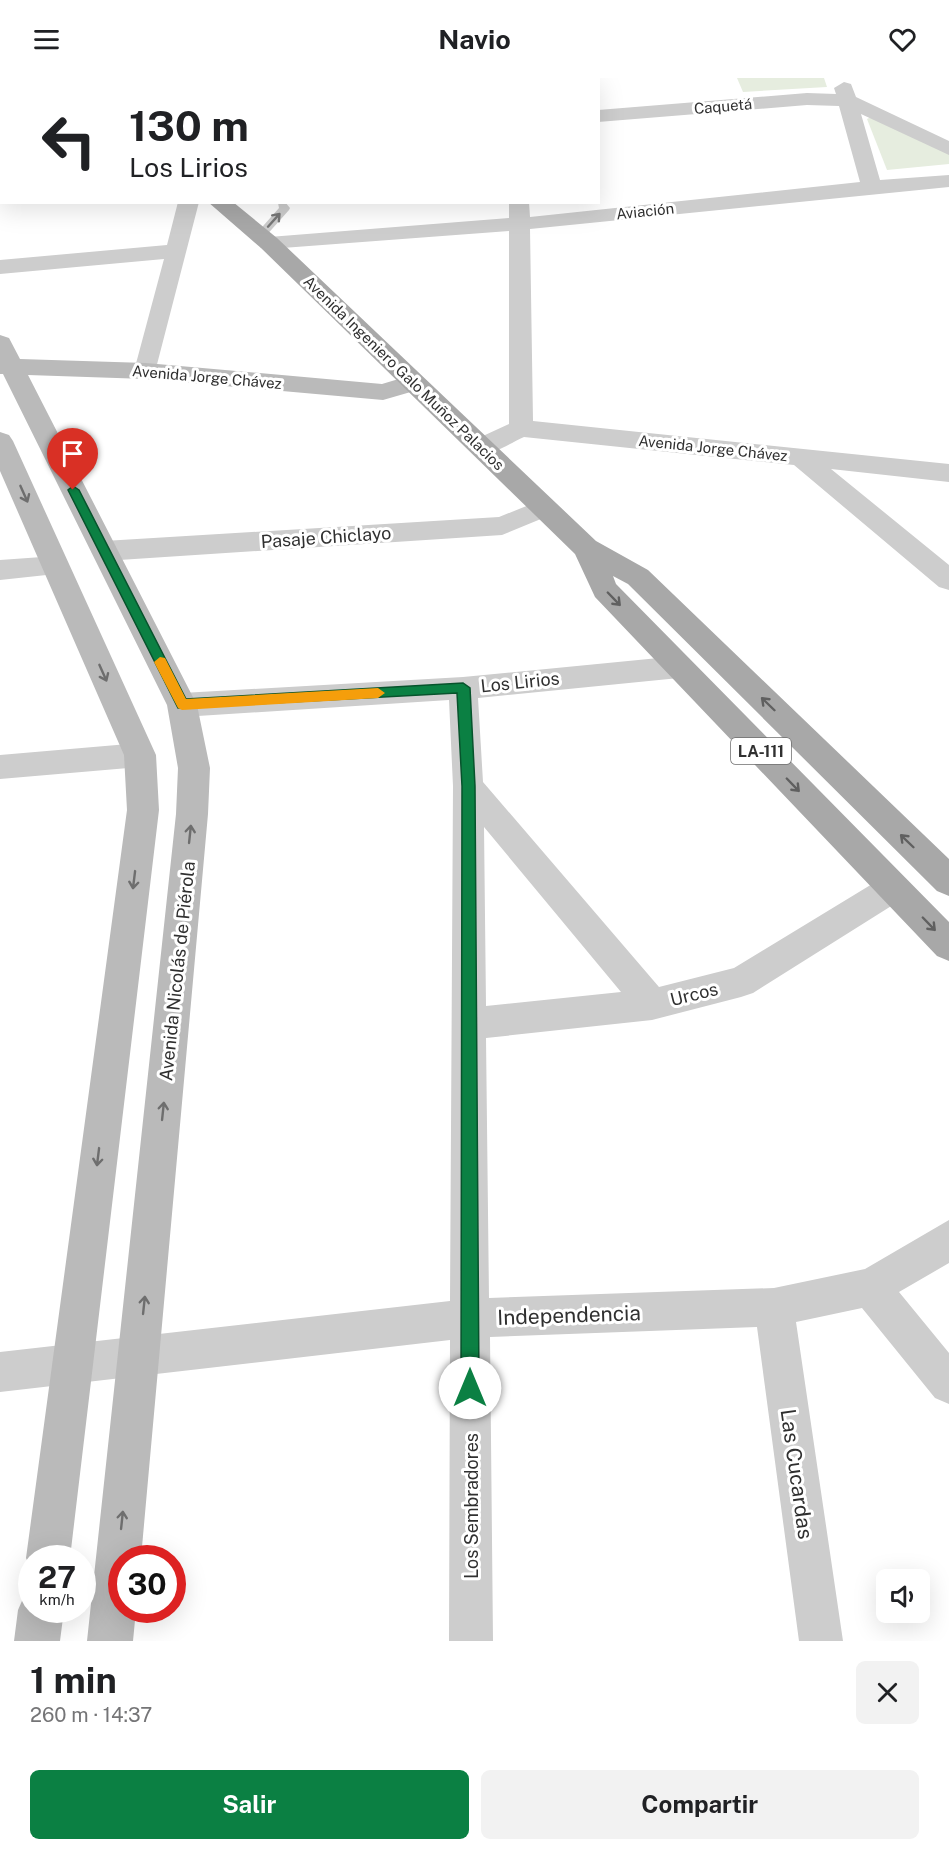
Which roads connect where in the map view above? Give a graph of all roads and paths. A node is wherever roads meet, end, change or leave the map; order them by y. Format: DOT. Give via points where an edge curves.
graph roads {
  1 [pos="842,78"];
  2 [pos="848,100"];
  3 [pos="600,116"];
  4 [pos="949,149"];
  5 [pos="949,181"];
  6 [pos="872,187"];
  7 [pos="188,204"];
  8 [pos="221,204"];
  9 [pos="282,205"];
  10 [pos="519,213"];
  11 [pos="265,240"];
  12 [pos="176,250"];
  13 [pos="0,267"];
  14 [pos="4,359"];
  15 [pos="146,371"];
  16 [pos="412,383"];
  17 [pos="520,428"];
  18 [pos="0,441"];
  19 [pos="481,447"];
  20 [pos="801,458"];
  21 [pos="949,473"];
  22 [pos="544,508"];
  23 [pos="586,548"];
  24 [pos="104,551"];
  25 [pos="56,566"];
  26 [pos="0,570"];
  27 [pos="949,580"];
  28 [pos="679,667"];
  29 [pos="463,688"];
  30 [pos="182,705"];
  31 [pos="140,755"];
  32 [pos="0,767"];
  33 [pos="468,786"];
  34 [pos="949,881"];
  35 [pos="893,888"];
  36 [pos="949,945"];
  37 [pos="652,1004"];
  38 [pos="469,1024"];
  39 [pos="949,1239"];
  40 [pos="870,1287"];
  41 [pos="774,1307"];
  42 [pos="470,1318"];
  43 [pos="139,1358"];
  44 [pos="72,1363"];
  45 [pos="0,1372"];
  46 [pos="949,1384"];
  47 [pos="50,1545"];
  48 [pos="40,1623"];
  49 [pos="38,1641"];
  50 [pos="110,1641"];
  51 [pos="471,1641"];
  52 [pos="821,1641"];
  1 -- 2 [label="street"];
  2 -- 3 [label="street, Caquetá" via="807,99"];
  2 -- 4 [label="street"];
  2 -- 6 [label="street"];
  5 -- 6 [label="street, Aviación"];
  6 -- 10 [label="street, Aviación"];
  7 -- 12 [label="street"];
  8 -- 11 [label="main road, Avenida Ingeniero Galo Muñoz Palacios"];
  11 -- 9 [label="lane, one-way" via="285,208"];
  10 -- 11 [label="street, Aviación"];
  10 -- 17 [label="street"];
  11 -- 16 [label="main road, Avenida Ingeniero Galo Muñoz Palacios"];
  12 -- 13 [label="street"];
  12 -- 15 [label="street"];
  14 -- 15 [label="street, Avenida Jorge Chávez"];
  14 -- 24 [label="street, Avenida Nicolás de Piérola"];
  15 -- 16 [label="street, Avenida Jorge Chávez" via="383,392"];
  16 -- 19 [label="main road, Avenida Ingeniero Galo Muñoz Palacios / LA-111"];
  17 -- 19 [label="street"];
  17 -- 20 [label="street, Avenida Jorge Chávez"];
  18 -- 25 [label="street, one-way"];
  19 -- 22 [label="main road, Avenida Ingeniero Galo Muñoz Palacios / LA-111"];
  20 -- 21 [label="street, Avenida Jorge Chávez"];
  20 -- 27 [label="street"];
  22 -- 23 [label="main road, Avenida Ingeniero Galo Muñoz Palacios / LA-111"];
  22 -- 24 [label="street, Pasaje Chiclayo" via="502,526"];
  23 -- 28 [label="main road, Avenida Ingeniero Galo Muñoz Palacios / LA-111, one-way" via="605,590"];
  34 -- 23 [label="main road, Avenida Ingeniero Galo Muñoz Palacios / LA-111, one-way" via="638,577"];
  24 -- 30 [label="street, Avenida Nicolás de Piérola"];
  25 -- 26 [label="street"];
  25 -- 31 [label="street, one-way"];
  28 -- 29 [label="street, Los Lirios"];
  28 -- 35 [label="main road, Avenida Ingeniero Galo Muñoz Palacios / LA-111, one-way"];
  29 -- 30 [label="street, Los Lirios"];
  29 -- 33 [label="street, Los Sembradores"];
  43 -- 30 [label="street, Avenida Nicolás de Piérola, one-way" via="192,814 194,768"];
  31 -- 32 [label="street"];
  31 -- 44 [label="street, one-way" via="143,810"];
  33 -- 37 [label="street"];
  33 -- 38 [label="street, Los Sembradores"];
  35 -- 36 [label="main road, Avenida Ingeniero Galo Muñoz Palacios / LA-111, one-way"];
  35 -- 37 [label="street, Urcos" via="741,982"];
  37 -- 38 [label="street, Urcos"];
  38 -- 42 [label="street, Los Sembradores"];
  39 -- 40 [label="street, Independencia"];
  40 -- 41 [label="street, Independencia"];
  40 -- 46 [label="street"];
  41 -- 42 [label="street, Independencia"];
  41 -- 52 [label="street, Las Cucardas"];
  42 -- 43 [label="street, Independencia"];
  42 -- 51 [label="street, Los Sembradores"];
  43 -- 44 [label="street, Independencia"];
  50 -- 43 [label="street, Avenida Nicolás de Piérola, one-way"];
  44 -- 45 [label="street, Independencia"];
  44 -- 47 [label="street"];
  48 -- 49 [label="street"];
}
